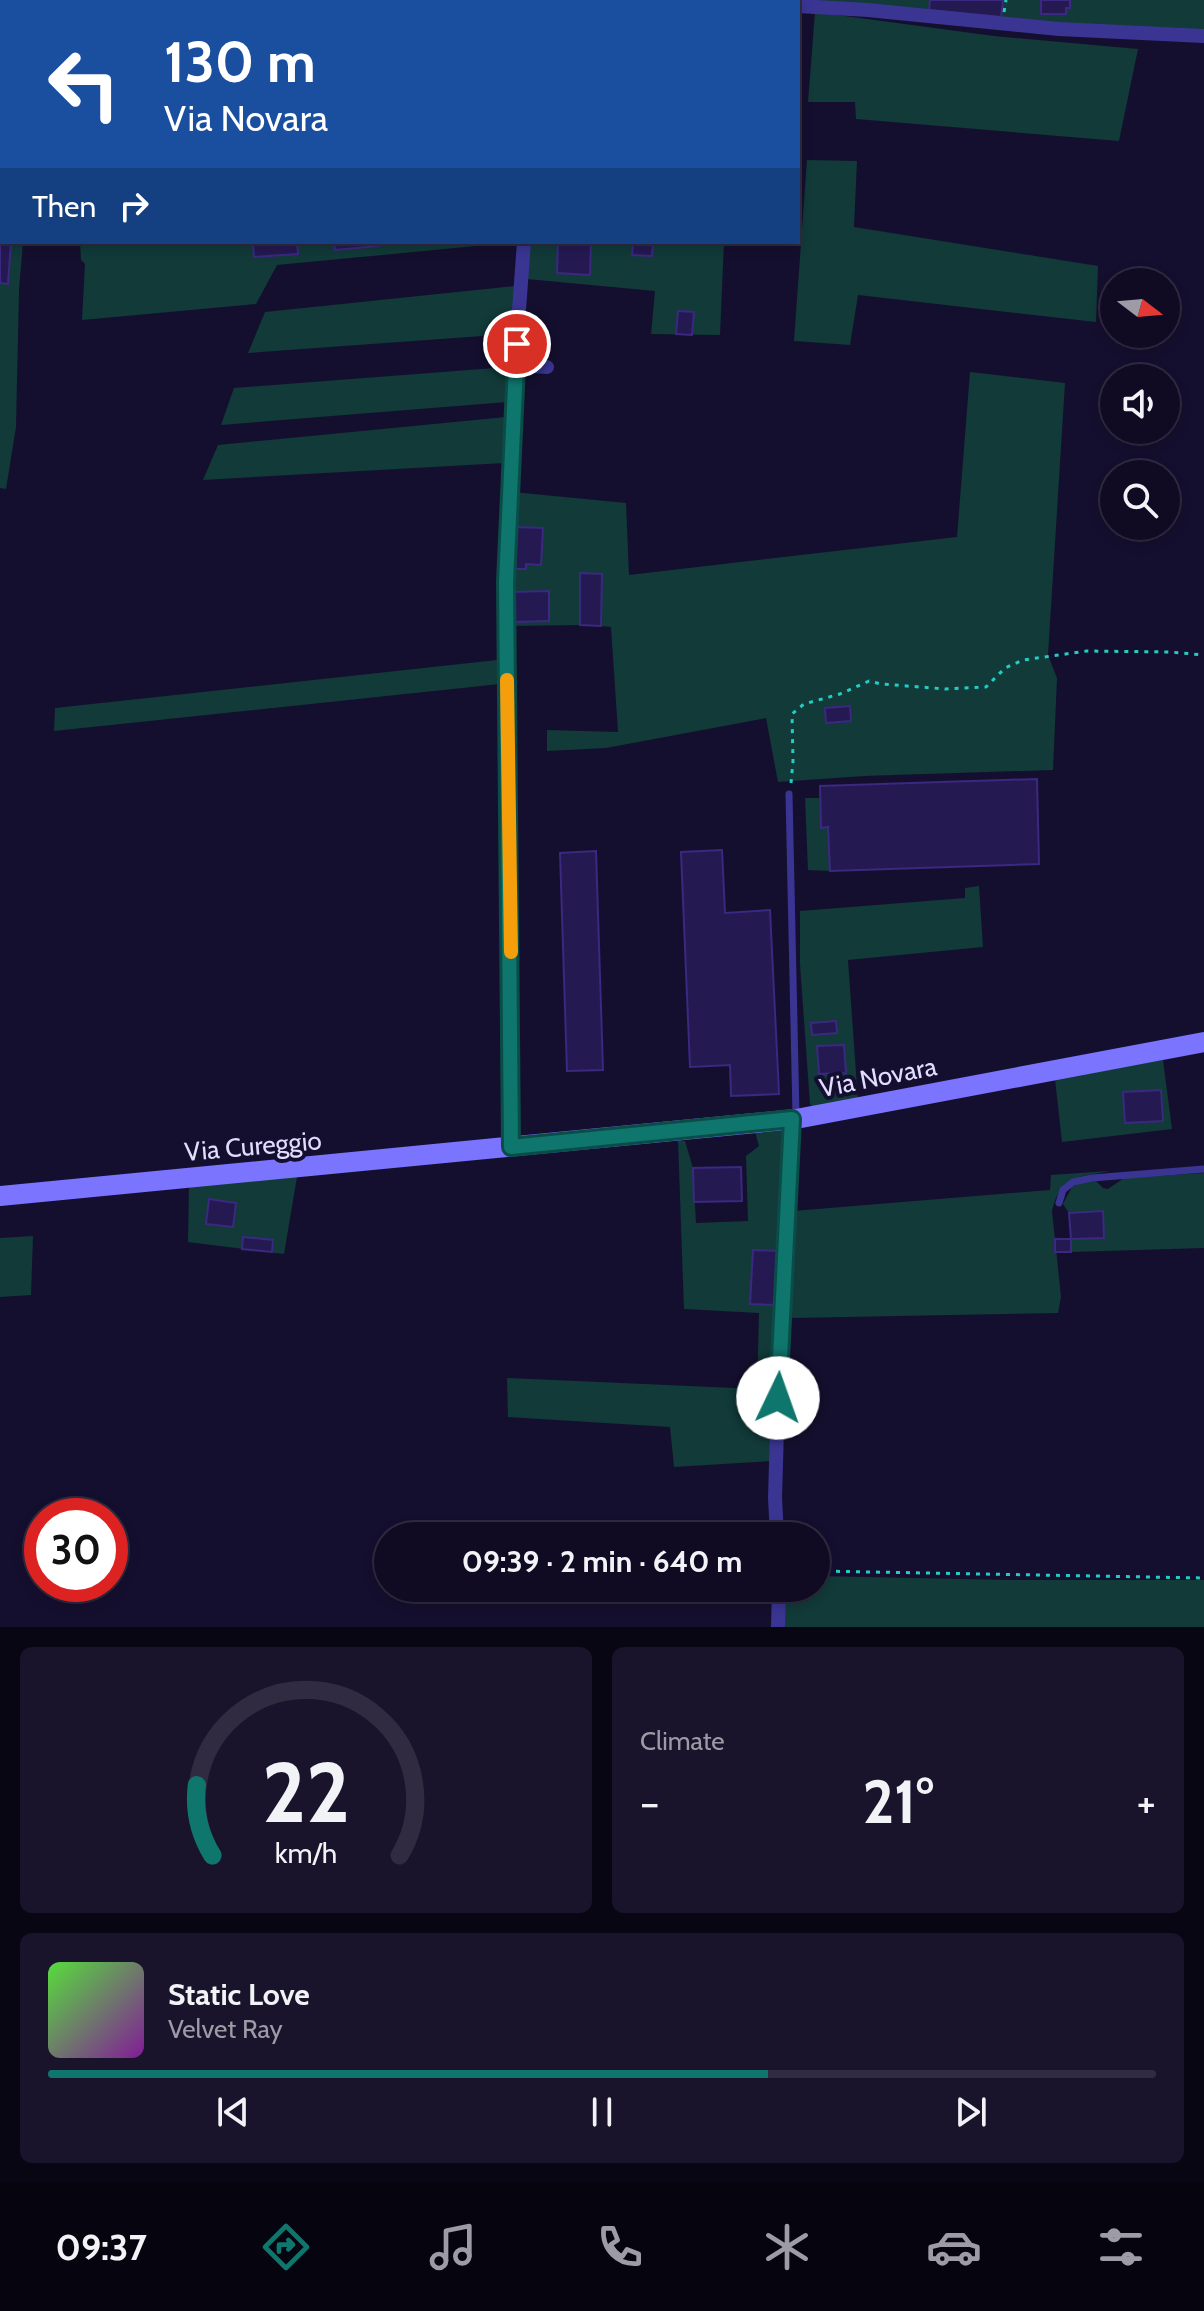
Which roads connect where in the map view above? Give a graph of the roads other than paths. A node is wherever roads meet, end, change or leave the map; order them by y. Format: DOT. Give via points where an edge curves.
graph roads {
  1 [pos="800,6"];
  2 [pos="1204,36"];
  3 [pos="524,244"];
  4 [pos="516,365"];
  5 [pos="547,367"];
  6 [pos="789,794"];
  7 [pos="1204,1042"];
  8 [pos="794,1119"];
  9 [pos="511,1147"];
  10 [pos="1204,1169"];
  11 [pos="0,1196"];
  12 [pos="1059,1203"];
  13 [pos="776,1522"];
  14 [pos="779,1602"];
  15 [pos="778,1627"];
  1 -- 2 [label="street"];
  3 -- 4 [label="street"];
  4 -- 5 [label="street"];
  4 -- 9 [label="street" via="506,582"];
  6 -- 8 [label="lane"];
  7 -- 8 [label="main road, Via Novara"];
  8 -- 9 [label="main road, Via Novara"];
  8 -- 13 [label="street"];
  9 -- 11 [label="main road, Via Cureggio"];
  10 -- 12 [label="lane" via="1073,1182"];
  14 -- 15 [label="street"];
}
